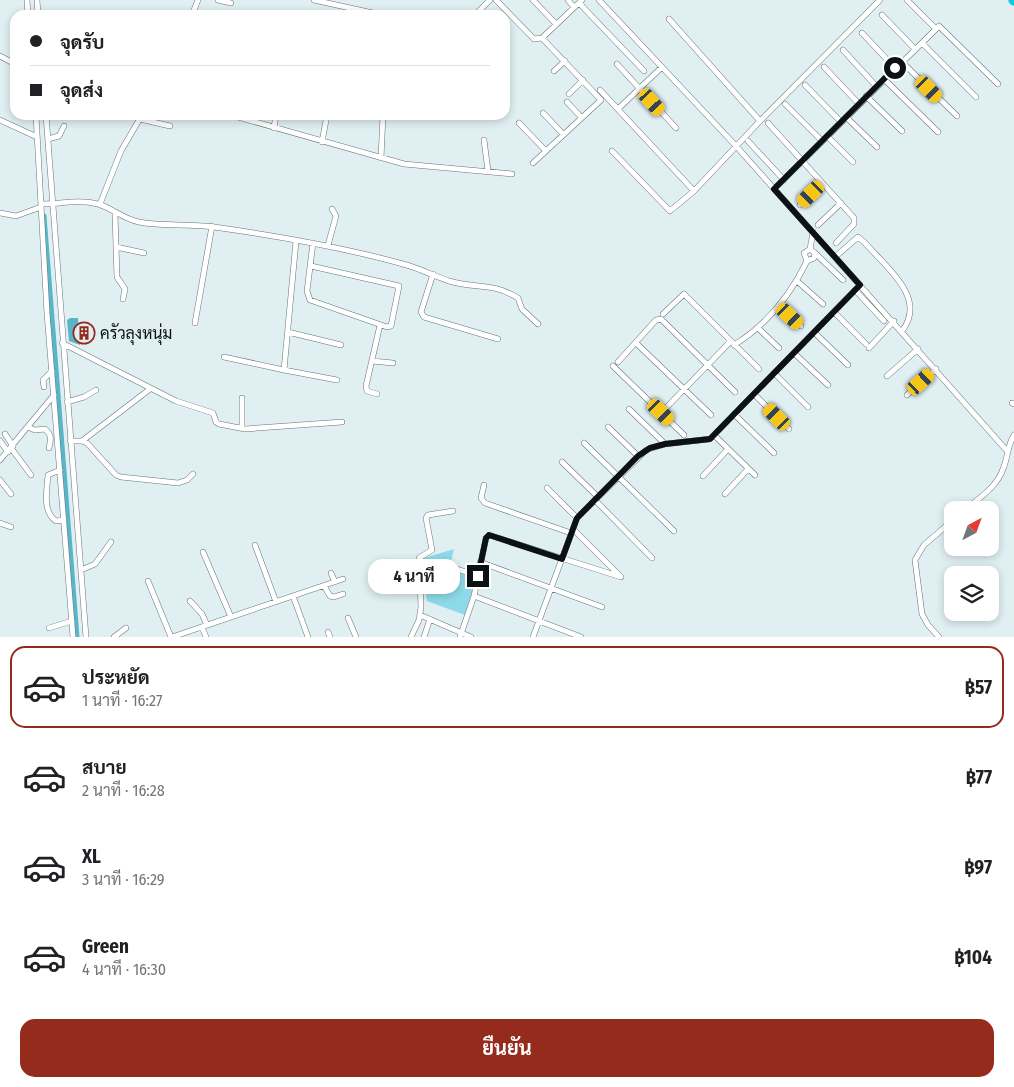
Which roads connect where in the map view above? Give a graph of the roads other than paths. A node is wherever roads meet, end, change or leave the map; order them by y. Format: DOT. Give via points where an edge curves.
graph roads {
  1 [pos="218,0"];
  2 [pos="314,0"];
  3 [pos="490,0"];
  4 [pos="496,0"];
  5 [pos="533,0"];
  6 [pos="568,0"];
  7 [pos="880,0"];
  8 [pos="907,0"];
  9 [pos="601,1"];
  10 [pos="232,3"];
  11 [pos="578,3"];
  12 [pos="359,10"];
  13 [pos="480,10"];
  14 [pos="505,10"];
  15 [pos="510,15"];
  16 [pos="882,15"];
  17 [pos="669,19"];
  18 [pos="556,24"];
  19 [pos="936,29"];
  20 [pos="862,33"];
  21 [pos="542,38"];
  22 [pos="922,43"];
  23 [pos="915,49"];
  24 [pos="843,50"];
  25 [pos="564,61"];
  26 [pos="902,62"];
  27 [pos="617,64"];
  28 [pos="662,67"];
  29 [pos="824,67"];
  30 [pos="895,68"];
  31 [pos="554,71"];
  32 [pos="644,71"];
  33 [pos="884,79"];
  34 [pos="583,80"];
  35 [pos="998,84"];
  36 [pos="805,85"];
  37 [pos="876,86"];
  38 [pos="640,89"];
  39 [pos="600,90"];
  40 [pos="569,94"];
  41 [pos="866,96"];
  42 [pos="976,98"];
  43 [pos="567,102"];
  44 [pos="785,104"];
  45 [pos="859,104"];
  46 [pos="618,109"];
  47 [pos="543,113"];
  48 [pos="956,116"];
  49 [pos="581,117"];
  50 [pos="846,117"];
  51 [pos="0,120"];
  52 [pos="36,120"];
  53 [pos="46,120"];
  54 [pos="139,120"];
  55 [pos="151,120"];
  56 [pos="248,120"];
  57 [pos="275,120"];
  58 [pos="326,120"];
  59 [pos="383,120"];
  60 [pos="760,121"];
  61 [pos="841,122"];
  62 [pos="519,123"];
  63 [pos="768,123"];
  64 [pos="64,126"];
  65 [pos="170,126"];
  66 [pos="274,128"];
  67 [pos="676,128"];
  68 [pos="902,131"];
  69 [pos="938,132"];
  70 [pos="563,134"];
  71 [pos="827,136"];
  72 [pos="38,137"];
  73 [pos="48,139"];
  74 [pos="484,140"];
  75 [pos="748,141"];
  76 [pos="822,141"];
  77 [pos="322,142"];
  78 [pos="736,146"];
  79 [pos="876,147"];
  80 [pos="546,151"];
  81 [pos="612,151"];
  82 [pos="381,158"];
  83 [pos="802,161"];
  84 [pos="853,162"];
  85 [pos="533,163"];
  86 [pos="488,171"];
  87 [pos="512,174"];
  88 [pos="784,180"];
  89 [pos="822,183"];
  90 [pos="774,189"];
  91 [pos="694,190"];
  92 [pos="841,203"];
  93 [pos="51,204"];
  94 [pos="100,204"];
  95 [pos="42,205"];
  96 [pos="800,205"];
  97 [pos="332,208"];
  98 [pos="0,213"];
  99 [pos="115,214"];
  100 [pos="818,225"];
  101 [pos="212,226"];
  102 [pos="813,232"];
  103 [pos="296,242"];
  104 [pos="314,243"];
  105 [pos="836,243"];
  106 [pos="328,245"];
  107 [pos="116,247"];
  108 [pos="812,251"];
  109 [pos="144,253"];
  110 [pos="835,257"];
  111 [pos="808,261"];
  112 [pos="311,266"];
  113 [pos="434,274"];
  114 [pos="843,280"];
  115 [pos="797,281"];
  116 [pos="860,285"];
  117 [pos="855,290"];
  118 [pos="123,299"];
  119 [pos="823,304"];
  120 [pos="780,306"];
  121 [pos="834,312"];
  122 [pos="663,314"];
  123 [pos="884,321"];
  124 [pos="894,321"];
  125 [pos="195,323"];
  126 [pos="538,324"];
  127 [pos="380,325"];
  128 [pos="801,326"];
  129 [pos="759,329"];
  130 [pos="902,331"];
  131 [pos="288,332"];
  132 [pos="814,332"];
  133 [pos="498,340"];
  134 [pos="62,343"];
  135 [pos="636,343"];
  136 [pos="732,343"];
  137 [pos="341,345"];
  138 [pos="779,348"];
  139 [pos="918,349"];
  140 [pos="794,353"];
  141 [pos="224,357"];
  142 [pos="372,361"];
  143 [pos="618,362"];
  144 [pos="393,363"];
  145 [pos="707,365"];
  146 [pos="848,365"];
  147 [pos="612,366"];
  148 [pos="759,369"];
  149 [pos="936,369"];
  150 [pos="284,370"];
  151 [pos="52,371"];
  152 [pos="774,373"];
  153 [pos="887,376"];
  154 [pos="337,380"];
  155 [pos="828,385"];
  156 [pos="44,387"];
  157 [pos="150,389"];
  158 [pos="684,389"];
  159 [pos="96,390"];
  160 [pos="59,392"];
  161 [pos="735,392"];
  162 [pos="378,394"];
  163 [pos="754,394"];
  164 [pos="907,395"];
  165 [pos="242,398"];
  166 [pos="67,402"];
  167 [pos="808,408"];
  168 [pos="630,409"];
  169 [pos="661,412"];
  170 [pos="734,414"];
  171 [pos="711,415"];
  172 [pos="342,422"];
  173 [pos="28,427"];
  174 [pos="608,427"];
  175 [pos="242,428"];
  176 [pos="789,429"];
  177 [pos="5,434"];
  178 [pos="684,434"];
  179 [pos="714,435"];
  180 [pos="1014,435"];
  181 [pos="0,441"];
  182 [pos="70,441"];
  183 [pos="82,441"];
  184 [pos="584,443"];
  185 [pos="665,444"];
  186 [pos="50,448"];
  187 [pos="10,449"];
  188 [pos="728,449"];
  189 [pos="1008,452"];
  190 [pos="774,453"];
  191 [pos="638,456"];
  192 [pos="0,460"];
  193 [pos="562,462"];
  194 [pos="748,469"];
  195 [pos="60,470"];
  196 [pos="193,474"];
  197 [pos="31,475"];
  198 [pos="755,475"];
  199 [pos="703,476"];
  200 [pos="618,477"];
  201 [pos="0,480"];
  202 [pos="484,485"];
  203 [pos="547,488"];
  204 [pos="11,494"];
  205 [pos="725,494"];
  206 [pos="596,499"];
  207 [pos="975,501"];
  208 [pos="452,511"];
  209 [pos="577,518"];
  210 [pos="64,520"];
  211 [pos="0,523"];
  212 [pos="11,527"];
  213 [pos="944,528"];
  214 [pos="572,531"];
  215 [pos="674,531"];
  216 [pos="112,542"];
  217 [pos="255,545"];
  218 [pos="203,552"];
  219 [pos="652,558"];
  220 [pos="562,559"];
  221 [pos="480,562"];
  222 [pos="452,567"];
  223 [pos="81,570"];
  224 [pos="331,573"];
  225 [pos="478,576"];
  226 [pos="344,579"];
  227 [pos="148,581"];
  228 [pos="335,582"];
  229 [pos="324,586"];
  230 [pos="552,588"];
  231 [pos="343,594"];
  232 [pos="293,596"];
  233 [pos="474,596"];
  234 [pos="190,601"];
  235 [pos="276,602"];
  236 [pos="602,607"];
  237 [pos="231,617"];
  238 [pos="348,618"];
  239 [pos="419,618"];
  240 [pos="72,621"];
  241 [pos="431,621"];
  242 [pos="539,621"];
  243 [pos="205,626"];
  244 [pos="49,628"];
  245 [pos="126,628"];
  246 [pos="461,635"];
  247 [pos="73,637"];
  248 [pos="86,637"];
  249 [pos="114,637"];
  250 [pos="173,637"];
  251 [pos="206,637"];
  252 [pos="308,637"];
  253 [pos="356,637"];
  254 [pos="411,637"];
  255 [pos="424,637"];
  256 [pos="471,637"];
  257 [pos="533,637"];
  258 [pos="581,637"];
  259 [pos="939,637"];
  1 -- 10 [label="street"];
  2 -- 12 [label="street"];
  3 -- 13 [label="street"];
  4 -- 14 [label="street"];
  5 -- 18 [label="street"];
  6 -- 11 [label="street"];
  7 -- 60 [label="street"];
  8 -- 19 [label="street"];
  9 -- 28 [label="street"];
  11 -- 18 [label="street"];
  11 -- 32 [label="street"];
  15 -- 21 [label="street" via="534,39"];
  16 -- 23 [label="street"];
  17 -- 60 [label="street"];
  18 -- 21 [label="street"];
  19 -- 22 [label="street"];
  19 -- 35 [label="street" via="939,26"];
  20 -- 30 [label="street"];
  21 -- 25 [label="street"];
  22 -- 23 [label="street"];
  22 -- 42 [label="street"];
  23 -- 26 [label="street"];
  24 -- 37 [label="street"];
  25 -- 31 [label="street"];
  25 -- 34 [label="street"];
  26 -- 30 [label="street"];
  26 -- 48 [label="street"];
  27 -- 38 [label="street"];
  28 -- 38 [label="street"];
  28 -- 78 [label="street"];
  29 -- 45 [label="street"];
  30 -- 33 [label="street"];
  33 -- 37 [label="street"];
  33 -- 69 [label="street"];
  34 -- 40 [label="street"];
  34 -- 49 [label="street" via="601,100"];
  36 -- 61 [label="street"];
  37 -- 41 [label="street"];
  38 -- 46 [label="street"];
  38 -- 67 [label="street"];
  39 -- 46 [label="street"];
  41 -- 45 [label="street"];
  41 -- 68 [label="street"];
  43 -- 49 [label="street"];
  44 -- 76 [label="street"];
  45 -- 50 [label="street"];
  46 -- 91 [label="street"];
  47 -- 70 [label="street"];
  49 -- 70 [label="street"];
  50 -- 61 [label="street"];
  50 -- 79 [label="street"];
  51 -- 72 [label="street"];
  52 -- 72 [label="street"];
  53 -- 73 [label="street"];
  54 -- 94 [label="street" via="121,151"];
  55 -- 65 [label="street"];
  56 -- 66 [label="street"];
  57 -- 66 [label="street"];
  58 -- 77 [label="street"];
  59 -- 82 [label="street"];
  60 -- 78 [label="street"];
  61 -- 71 [label="street"];
  62 -- 80 [label="street"];
  63 -- 83 [label="street"];
  64 -- 73 [label="street" via="59,136"];
  66 -- 77 [label="street"];
  70 -- 80 [label="street"];
  71 -- 76 [label="street"];
  71 -- 84 [label="street"];
  72 -- 95 [label="street"];
  73 -- 93 [label="street"];
  74 -- 86 [label="street"];
  75 -- 88 [label="street"];
  76 -- 83 [label="street"];
  77 -- 82 [label="street"];
  78 -- 90 [label="street"];
  78 -- 91 [label="street"];
  80 -- 85 [label="street"];
  81 -- 91 [label="street" via="668,210"];
  82 -- 86 [label="street" via="418,166"];
  83 -- 88 [label="street"];
  83 -- 89 [label="street"];
  86 -- 87 [label="street"];
  88 -- 90 [label="street"];
  89 -- 92 [label="street"];
  89 -- 96 [label="street"];
  90 -- 102 [label="street"];
  92 -- 100 [label="street"];
  92 -- 105 [label="street" via="855,221"];
  93 -- 94 [label="street" via="67,201"];
  93 -- 95 [label="street"];
  93 -- 134 [label="street"];
  94 -- 99 [label="street"];
  95 -- 98 [label="street" via="16,216"];
  95 -- 151 [label="street"];
  97 -- 106 [label="street" via="336,216"];
  99 -- 101 [label="street" via="138,222"];
  99 -- 107 [label="street"];
  101 -- 103 [label="street"];
  101 -- 125 [label="street"];
  102 -- 108 [label="street"];
  102 -- 110 [label="street"];
  103 -- 104 [label="street"];
  103 -- 131 [label="street"];
  104 -- 106 [label="street"];
  104 -- 112 [label="street"];
  106 -- 113 [label="street"];
  107 -- 109 [label="street"];
  107 -- 118 [label="street" via="117,278 125,289"];
  108 -- 111 [label="street" via="814,258"];
  108 -- 111 [label="street" via="804,253"];
  108 -- 114 [label="street"];
  110 -- 116 [label="street"];
  110 -- 130 [label="street" via="858,237 865,242 908,294 911,310"];
  111 -- 115 [label="street"];
  112 -- 127 [label="street" via="307,295 313,303"];
  112 -- 127 [label="street" via="398,286 391,326"];
  113 -- 126 [label="street" via="448,281 492,286 506,292 518,298 522,309"];
  113 -- 133 [label="street" via="421,312 424,317"];
  115 -- 119 [label="street"];
  115 -- 120 [label="street"];
  116 -- 117 [label="street"];
  116 -- 124 [label="street"];
  117 -- 121 [label="street"];
  117 -- 123 [label="street"];
  120 -- 128 [label="street"];
  120 -- 129 [label="street"];
  121 -- 124 [label="street" via="868,346"];
  121 -- 132 [label="street"];
  122 -- 136 [label="street" via="684,294"];
  124 -- 130 [label="street"];
  127 -- 142 [label="street"];
  129 -- 136 [label="street"];
  129 -- 138 [label="street"];
  130 -- 139 [label="street"];
  131 -- 137 [label="street"];
  131 -- 150 [label="street"];
  132 -- 140 [label="street"];
  132 -- 146 [label="street"];
  134 -- 157 [label="street"];
  134 -- 160 [label="street"];
  135 -- 143 [label="street"];
  135 -- 145 [label="street" via="660,319"];
  135 -- 158 [label="street"];
  136 -- 145 [label="street"];
  136 -- 148 [label="street"];
  139 -- 149 [label="street"];
  139 -- 153 [label="street"];
  140 -- 152 [label="street"];
  140 -- 155 [label="street"];
  141 -- 150 [label="street"];
  142 -- 144 [label="street"];
  142 -- 162 [label="street" via="366,389"];
  145 -- 158 [label="street"];
  145 -- 161 [label="street"];
  147 -- 169 [label="street"];
  149 -- 164 [label="street"];
  149 -- 189 [label="street"];
  150 -- 154 [label="street"];
  151 -- 156 [label="street" via="43,380"];
  151 -- 160 [label="street"];
  152 -- 163 [label="street"];
  152 -- 167 [label="street"];
  157 -- 175 [label="street" via="179,403 213,413 219,424"];
  157 -- 183 [label="street"];
  158 -- 169 [label="street"];
  158 -- 171 [label="street"];
  159 -- 166 [label="street"];
  160 -- 166 [label="street"];
  160 -- 173 [label="street"];
  160 -- 195 [label="street"];
  163 -- 170 [label="street"];
  163 -- 176 [label="street"];
  165 -- 175 [label="street"];
  166 -- 182 [label="street"];
  168 -- 185 [label="street"];
  169 -- 178 [label="street"];
  170 -- 179 [label="street"];
  170 -- 190 [label="street"];
  172 -- 175 [label="street"];
  173 -- 186 [label="street" via="45,429 51,439"];
  173 -- 187 [label="street"];
  174 -- 191 [label="street"];
  177 -- 187 [label="street"];
  179 -- 185 [label="street" via="709,440"];
  179 -- 188 [label="street"];
  180 -- 189 [label="street"];
  181 -- 187 [label="street"];
  182 -- 183 [label="street"];
  182 -- 223 [label="street"];
  183 -- 196 [label="street" via="121,477 178,483"];
  184 -- 200 [label="street"];
  185 -- 191 [label="street"];
  187 -- 192 [label="street"];
  187 -- 197 [label="street"];
  188 -- 194 [label="street"];
  188 -- 199 [label="street"];
  189 -- 207 [label="street" via="998,480"];
  191 -- 200 [label="street"];
  193 -- 206 [label="street"];
  194 -- 198 [label="street"];
  194 -- 205 [label="street"];
  195 -- 210 [label="street"];
  195 -- 210 [label="street" via="48,475 45,495 50,516 56,521"];
  200 -- 206 [label="street"];
  200 -- 215 [label="street"];
  201 -- 204 [label="street"];
  202 -- 214 [label="street" via="481,498 485,504"];
  203 -- 209 [label="street"];
  206 -- 209 [label="street"];
  206 -- 219 [label="street"];
  208 -- 239 [label="street" via="426,518 433,548 430,554 419,558"];
  209 -- 214 [label="street"];
  210 -- 240 [label="street"];
  211 -- 212 [label="street"];
  213 -- 259 [label="street" via="924,545 915,560 922,614"];
  214 -- 220 [label="street"];
  214 -- 220 [label="street" via="621,576"];
  216 -- 223 [label="street" via="95,564"];
  217 -- 235 [label="street"];
  218 -- 237 [label="street"];
  220 -- 221 [label="street" via="489,535"];
  220 -- 230 [label="street"];
  221 -- 225 [label="street"];
  221 -- 230 [label="street"];
  222 -- 225 [label="street"];
  223 -- 248 [label="street"];
  224 -- 228 [label="street"];
  225 -- 233 [label="street"];
  226 -- 228 [label="street"];
  227 -- 250 [label="street"];
  228 -- 229 [label="street"];
  229 -- 231 [label="street" via="330,596"];
  229 -- 232 [label="street"];
  230 -- 236 [label="street"];
  230 -- 242 [label="street"];
  232 -- 235 [label="street"];
  232 -- 252 [label="street"];
  233 -- 242 [label="street"];
  233 -- 246 [label="street"];
  234 -- 243 [label="street" via="202,614"];
  235 -- 237 [label="street"];
  237 -- 243 [label="street"];
  238 -- 253 [label="street"];
  239 -- 241 [label="street"];
  239 -- 254 [label="street"];
  240 -- 244 [label="street"];
  240 -- 247 [label="street"];
  241 -- 246 [label="street"];
  241 -- 255 [label="street"];
  242 -- 257 [label="street"];
  242 -- 258 [label="street"];
  243 -- 250 [label="street"];
  243 -- 251 [label="street"];
  245 -- 249 [label="street"];
  246 -- 256 [label="street"];
}
